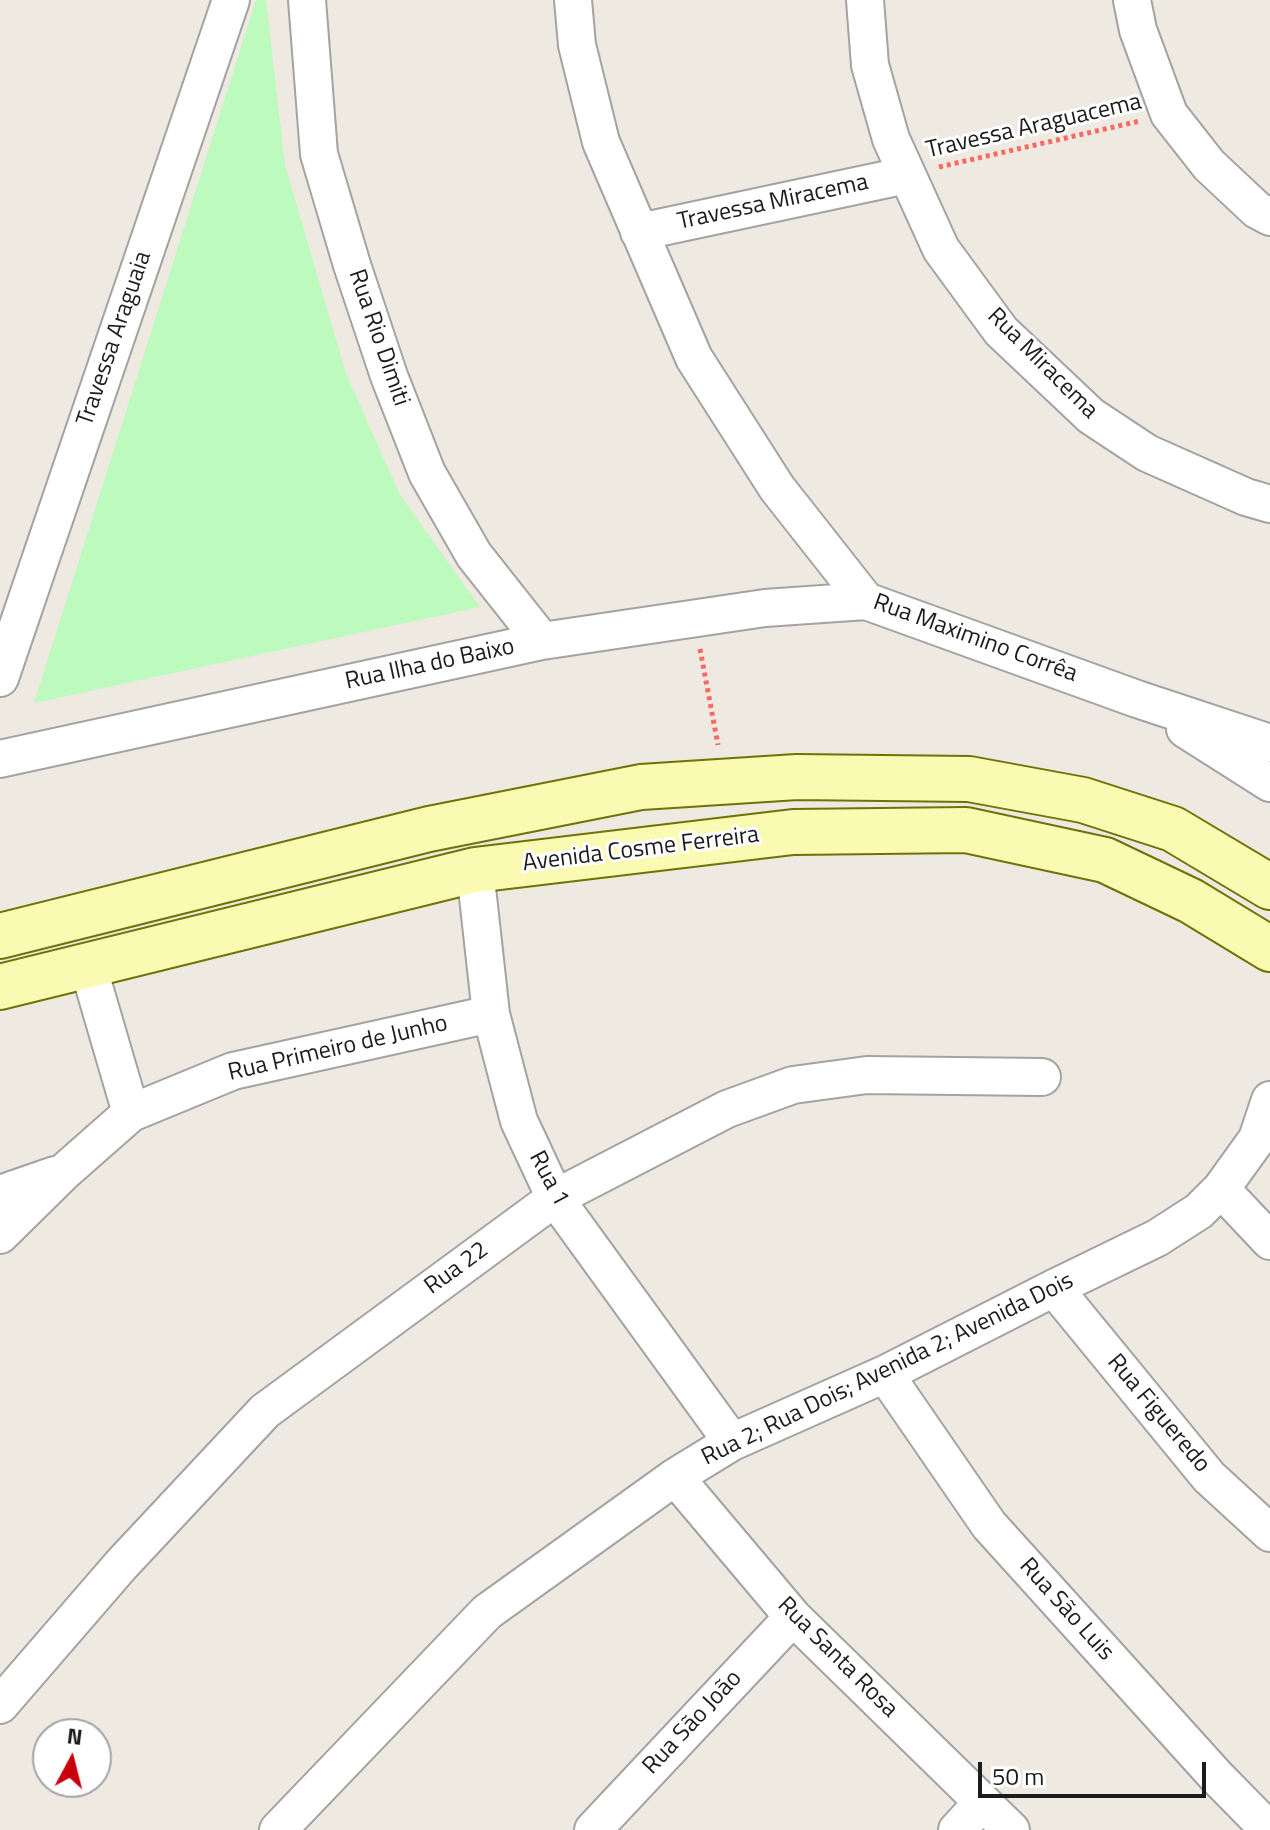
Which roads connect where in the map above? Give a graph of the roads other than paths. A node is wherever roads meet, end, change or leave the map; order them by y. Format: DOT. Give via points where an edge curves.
graph roads {
  1 [pos="231,0"];
  2 [pos="307,0"];
  3 [pos="573,0"];
  4 [pos="865,0"];
  5 [pos="1132,0"];
  6 [pos="907,175"];
  7 [pos="1270,217"];
  8 [pos="639,232"];
  9 [pos="1270,504"];
  10 [pos="866,601"];
  11 [pos="542,641"];
  12 [pos="0,678"];
  13 [pos="1137,699"];
  14 [pos="1270,743"];
  15 [pos="0,759"];
  16 [pos="1270,783"];
  17 [pos="475,870"];
  18 [pos="1270,887"];
  19 [pos="0,936"];
  20 [pos="1270,949"];
  21 [pos="88,966"];
  22 [pos="0,987"];
  23 [pos="491,1014"];
  24 [pos="1042,1077"];
  25 [pos="1270,1100"];
  26 [pos="131,1113"];
  27 [pos="64,1172"];
  28 [pos="1221,1189"];
  29 [pos="0,1194"];
  30 [pos="555,1198"];
  31 [pos="0,1235"];
  32 [pos="1270,1241"];
  33 [pos="1054,1288"];
  34 [pos="885,1374"];
  35 [pos="732,1442"];
  36 [pos="675,1477"];
  37 [pos="1270,1533"];
  38 [pos="793,1617"];
  39 [pos="0,1705"];
  40 [pos="982,1803"];
  41 [pos="278,1830"];
  42 [pos="593,1830"];
  43 [pos="957,1830"];
  44 [pos="1011,1830"];
  45 [pos="1269,1830"];
  1 -- 12 [label="street, Travessa Araguaia"];
  2 -- 11 [label="street, Rua Rio Dimiti" via="319,154 389,376 427,473 474,555"];
  3 -- 8 [label="street, Rua Maximino Corrêa" via="577,45 601,142"];
  4 -- 6 [label="street, Rua Miracema" via="870,65"];
  5 -- 7 [label="street" via="1169,114 1209,165"];
  6 -- 8 [label="street, Travessa Miracema"];
  6 -- 9 [label="street, Rua Miracema" via="941,249 1001,331 1091,416 1147,453"];
  8 -- 10 [label="street, Rua Maximino Corrêa" via="694,358 777,488"];
  10 -- 11 [label="street, Rua Ilha do Baixo" via="765,608"];
  10 -- 13 [label="street, Rua Maximino Corrêa"];
  11 -- 15 [label="street, Rua Ilha do Baixo"];
  13 -- 14 [label="street, Rua Maximino Corrêa"];
  13 -- 16 [label="street"];
  17 -- 20 [label="main road, Avenida Cosme Ferreira" via="793,832 966,830 1105,860 1191,901"];
  17 -- 21 [label="main road, Avenida Cosme Ferreira"];
  17 -- 23 [label="street, Rua 1"];
  18 -- 19 [label="main road" via="1173,829 1083,800 969,779 797,777 641,787 429,829"];
  21 -- 22 [label="main road, Avenida Cosme Ferreira"];
  21 -- 26 [label="street"];
  23 -- 26 [label="street, Rua Primeiro de Junho" via="233,1071"];
  23 -- 30 [label="street, Rua 1" via="519,1121"];
  24 -- 30 [label="street, Rua 22" via="867,1075 793,1085 727,1109"];
  25 -- 28 [label="street, Rua 2; Rua Dois; Avenida 2; Avenida Dois" via="1257,1139"];
  26 -- 27 [label="street, Rua Primeiro de Junho"];
  27 -- 29 [label="street"];
  27 -- 31 [label="street, Rua Primeiro de Junho"];
  28 -- 32 [label="street"];
  28 -- 33 [label="street, Rua 2; Rua Dois; Avenida 2; Avenida Dois" via="1199,1211 1157,1238"];
  30 -- 35 [label="street, Rua 1"];
  30 -- 39 [label="street, Rua 22" via="265,1411"];
  33 -- 34 [label="street, Rua 2; Rua Dois; Avenida 2; Avenida Dois"];
  33 -- 37 [label="street, Rua Figueredo" via="1209,1477"];
  34 -- 35 [label="street, Rua 2; Rua Dois; Avenida 2; Avenida Dois"];
  34 -- 45 [label="street, Rua São Luis" via="989,1525"];
  35 -- 36 [label="street, Rua 2; Rua Dois; Avenida 2; Avenida Dois"];
  36 -- 38 [label="street, Rua Santa Rosa"];
  36 -- 41 [label="street, Rua 2; Rua Dois; Avenida 2; Avenida Dois" via="487,1612"];
  38 -- 40 [label="street, Rua Santa Rosa"];
  38 -- 42 [label="street, Rua São João"];
  40 -- 43 [label="street"];
  40 -- 44 [label="street, Rua Santa Rosa"];
}
